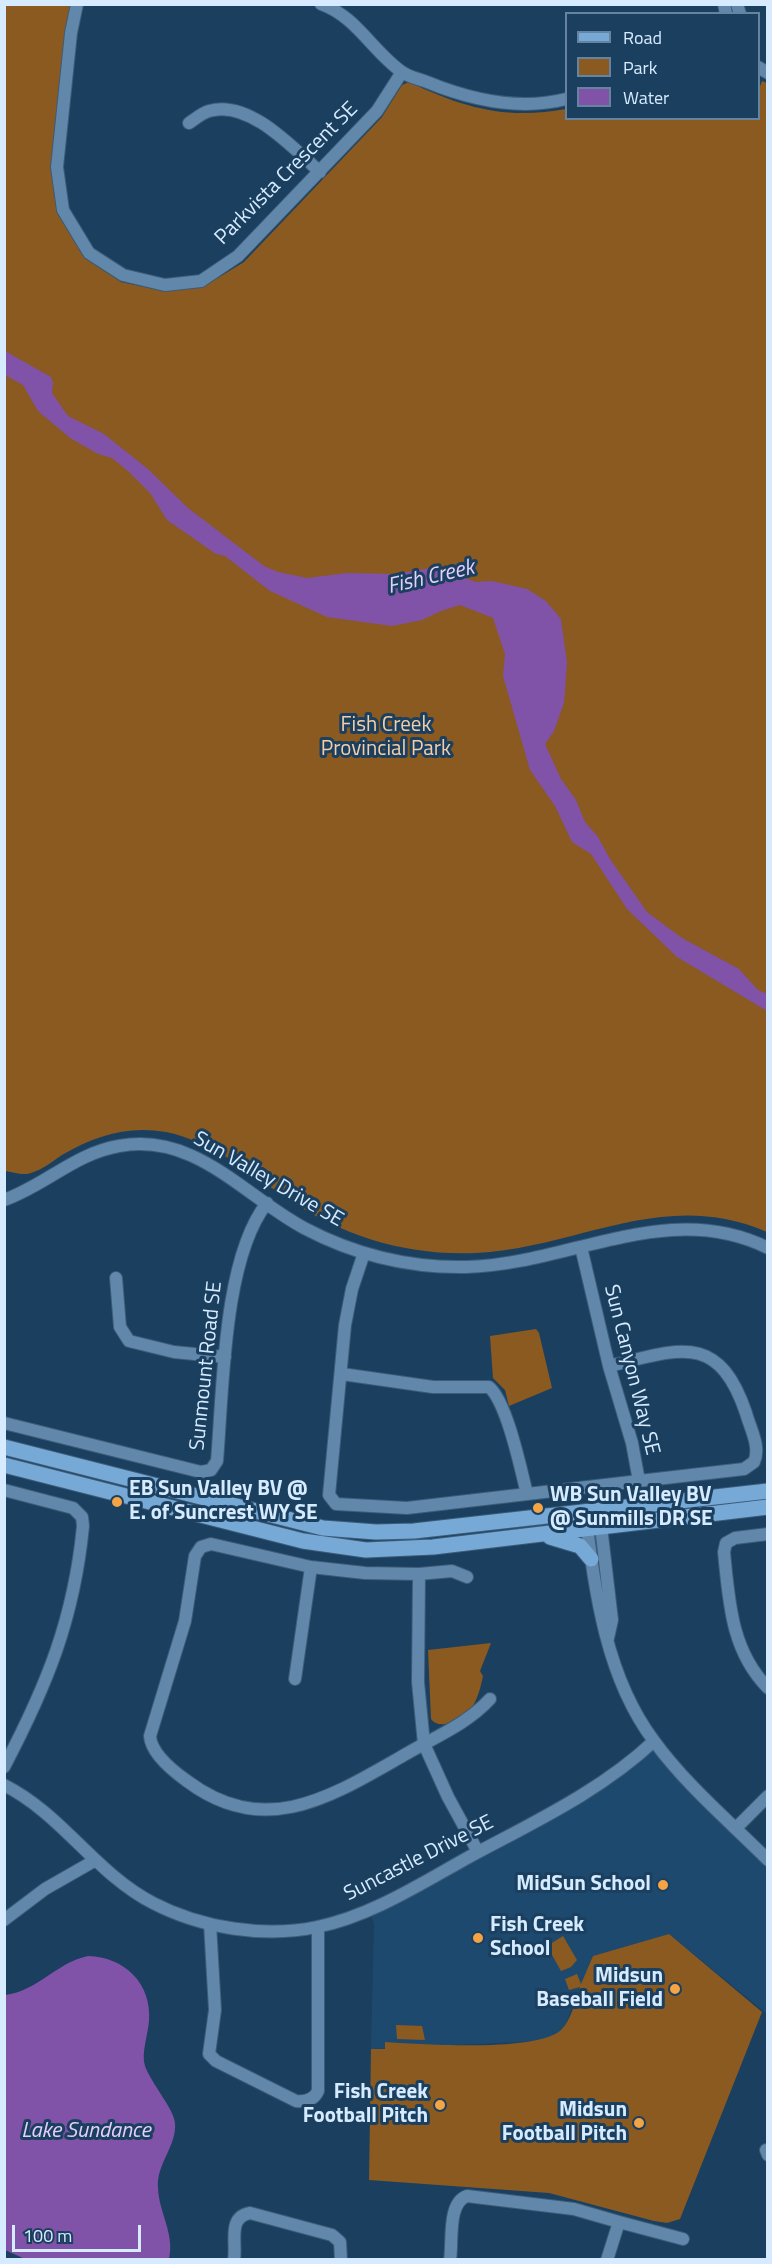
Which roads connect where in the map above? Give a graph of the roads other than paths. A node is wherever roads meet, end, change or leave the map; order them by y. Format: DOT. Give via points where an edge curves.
graph roads {
  1 [pos="77,4"];
  2 [pos="321,4"];
  3 [pos="402,72"];
  4 [pos="565,99"];
  5 [pos="189,123"];
  6 [pos="320,172"];
  7 [pos="4,1200"];
  8 [pos="267,1203"];
  9 [pos="581,1248"];
  10 [pos="768,1248"];
  11 [pos="364,1253"];
  12 [pos="116,1278"];
  13 [pos="225,1357"];
  14 [pos="609,1366"];
  15 [pos="342,1374"];
  16 [pos="4,1422"];
  17 [pos="4,1448"];
  18 [pos="4,1465"];
  19 [pos="639,1481"];
  20 [pos="4,1490"];
  21 [pos="768,1491"];
  22 [pos="527,1494"];
  23 [pos="768,1507"];
  24 [pos="592,1511"];
  25 [pos="594,1528"];
  26 [pos="768,1534"];
  27 [pos="539,1535"];
  28 [pos="591,1559"];
  29 [pos="311,1567"];
  30 [pos="419,1574"];
  31 [pos="467,1577"];
  32 [pos="608,1639"];
  33 [pos="295,1679"];
  34 [pos="768,1688"];
  35 [pos="490,1699"];
  36 [pos="654,1741"];
  37 [pos="424,1744"];
  38 [pos="4,1767"];
  39 [pos="4,1785"];
  40 [pos="768,1796"];
  41 [pos="736,1828"];
  42 [pos="478,1852"];
  43 [pos="768,1860"];
  44 [pos="94,1861"];
  45 [pos="4,1920"];
  46 [pos="210,1924"];
  47 [pos="318,1927"];
  48 [pos="619,2222"];
  49 [pos="683,2239"];
  50 [pos="234,2259"];
  51 [pos="341,2259"];
  52 [pos="450,2259"];
  53 [pos="607,2259"];
  1 -- 6 [label="street, Parkvista Crescent SE" via="57,167 63,210 88,253 123,275 165,285 201,281 238,256"];
  2 -- 3 [label="street" via="357,27"];
  3 -- 4 [label="street" via="461,96 503,104"];
  3 -- 6 [label="street, Parkvista Crescent SE" via="377,111"];
  5 -- 6 [label="street" via="209,111 231,109 264,124"];
  7 -- 8 [label="street, Sun Valley Drive SE" via="95,1153 140,1144 164,1146 195,1157 237,1180"];
  8 -- 11 [label="street, Sun Valley Drive SE" via="304,1228"];
  8 -- 13 [label="street, Sunmount Road SE" via="253,1222 240,1257"];
  9 -- 10 [label="street, Sun Valley Drive SE" via="649,1231 690,1227 731,1233"];
  9 -- 11 [label="street, Sun Valley Drive SE" via="523,1261 468,1267 414,1264"];
  9 -- 14 [label="street, Sun Canyon Way SE"];
  11 -- 15 [label="street, Sun Canyon Way SE" via="345,1325"];
  12 -- 13 [label="street" via="120,1327 129,1341 174,1352"];
  13 -- 16 [label="street, Sunmount Road SE" via="217,1461 208,1472"];
  14 -- 19 [label="street, Sun Canyon Way SE" via="627,1422"];
  14 -- 19 [label="street" via="675,1351 711,1359 736,1385 756,1446 754,1462 744,1469"];
  15 -- 22 [label="street" via="397,1384 492,1389 513,1439"];
  15 -- 22 [label="street, Sun Canyon Way SE" via="329,1492 336,1504 407,1508"];
  17 -- 24 [label="main road" via="341,1530 414,1531"];
  18 -- 27 [label="main road" via="303,1541 346,1548 407,1549"];
  19 -- 22 [label="street, Sun Canyon Way SE"];
  20 -- 38 [label="street" via="73,1508 82,1517 83,1526 63,1635 41,1694"];
  21 -- 24 [label="main road"];
  23 -- 25 [label="main road"];
  24 -- 25 [label="street"];
  25 -- 27 [label="main road"];
  25 -- 28 [label="street"];
  25 -- 32 [label="street" via="612,1620"];
  26 -- 34 [label="street" via="735,1538 726,1543 724,1552 737,1639 753,1671"];
  27 -- 28 [label="main road" via="580,1546"];
  28 -- 32 [label="street"];
  29 -- 30 [label="street"];
  29 -- 33 [label="street"];
  29 -- 37 [label="street" via="211,1544 199,1550 176,1659 151,1731 154,1749 181,1777 206,1795 239,1807 266,1811 337,1793"];
  30 -- 31 [label="street" via="452,1571"];
  30 -- 37 [label="street" via="418,1682"];
  32 -- 36 [label="street" via="623,1686"];
  35 -- 37 [label="street" via="462,1723"];
  36 -- 41 [label="street"];
  36 -- 42 [label="street, Suncastle Drive SE" via="590,1789"];
  37 -- 42 [label="street"];
  39 -- 44 [label="street, Suncastle Drive SE" via="53,1818"];
  40 -- 41 [label="street"];
  41 -- 43 [label="street"];
  42 -- 47 [label="street, Suncastle Drive SE" via="384,1902"];
  44 -- 45 [label="street" via="45,1889"];
  44 -- 46 [label="street, Suncastle Drive SE" via="154,1904"];
  46 -- 47 [label="street, Suncastle Drive SE" via="267,1930"];
  46 -- 47 [label="street" via="215,2010 209,2054 304,2102 318,2091"];
  48 -- 49 [label="street"];
  48 -- 52 [label="street" via="574,2209 467,2196 456,2205"];
  48 -- 53 [label="street"];
  50 -- 51 [label="street" via="235,2223 240,2216 250,2213 332,2235 340,2242"];
}
